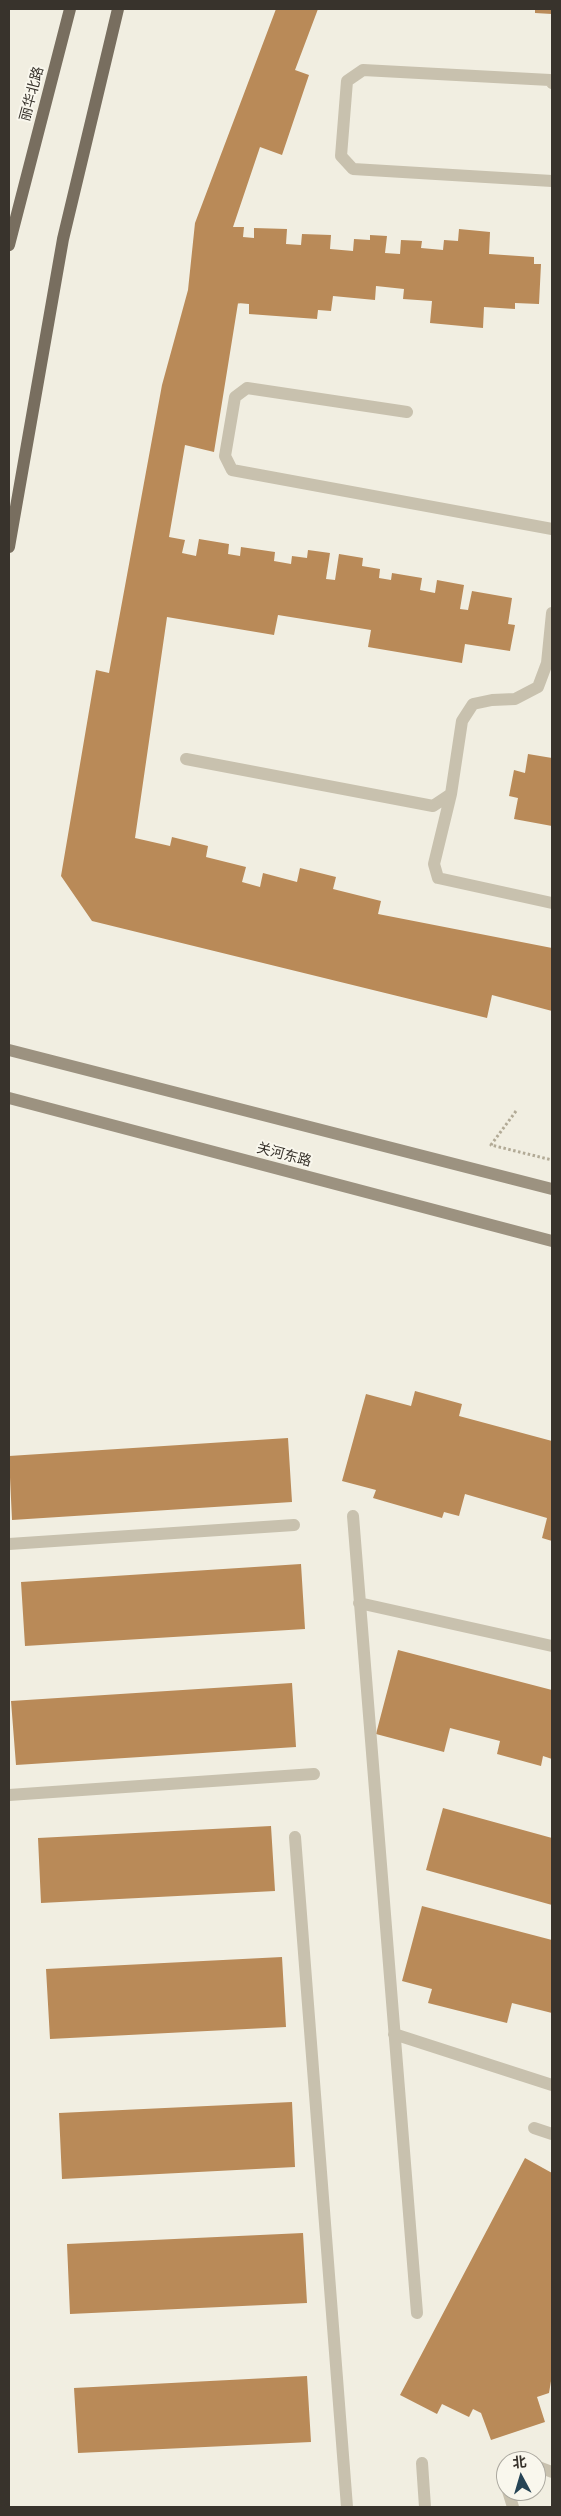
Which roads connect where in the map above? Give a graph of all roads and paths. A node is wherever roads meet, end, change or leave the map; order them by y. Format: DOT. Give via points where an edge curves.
graph roads {
  1 [pos="70,9"];
  2 [pos="118,9"];
  3 [pos="552,83"];
  4 [pos="552,180"];
  5 [pos="9,245"];
  6 [pos="407,412"];
  7 [pos="552,528"];
  8 [pos="9,547"];
  9 [pos="552,613"];
  10 [pos="186,759"];
  11 [pos="451,794"];
  12 [pos="552,903"];
  13 [pos="9,1050"];
  14 [pos="9,1098"];
  15 [pos="516,1111"];
  16 [pos="552,1160"];
  17 [pos="552,1189"];
  18 [pos="552,1241"];
  19 [pos="353,1516"];
  20 [pos="294,1525"];
  21 [pos="9,1544"];
  22 [pos="359,1602"];
  23 [pos="552,1646"];
  24 [pos="314,1774"];
  25 [pos="9,1795"];
  26 [pos="295,1838"];
  27 [pos="394,2034"];
  28 [pos="552,2085"];
  29 [pos="534,2128"];
  30 [pos="552,2134"];
  31 [pos="416,2313"];
  32 [pos="422,2463"];
  33 [pos="347,2507"];
  34 [pos="425,2507"];
  1 -- 5 [label="main road, 丽华北路"];
  2 -- 8 [label="main road" via="63,239"];
  3 -- 4 [label="lane" via="550,80 363,70 347,81 341,156 353,169"];
  6 -- 7 [label="lane" via="247,388 235,397 225,456 232,470"];
  9 -- 11 [label="lane" via="547,662 538,687 514,699 473,704 462,721"];
  10 -- 11 [label="lane" via="433,806"];
  11 -- 12 [label="lane" via="434,864 438,878"];
  13 -- 17 [label="main road"];
  14 -- 18 [label="main road, 关河东路"];
  15 -- 16 [label="path" via="491,1145"];
  19 -- 22 [label="lane"];
  20 -- 21 [label="lane"];
  22 -- 23 [label="lane"];
  22 -- 27 [label="lane"];
  24 -- 25 [label="lane"];
  26 -- 33 [label="lane"];
  27 -- 28 [label="lane"];
  27 -- 31 [label="lane"];
  29 -- 30 [label="lane"];
  32 -- 34 [label="lane"];
}
